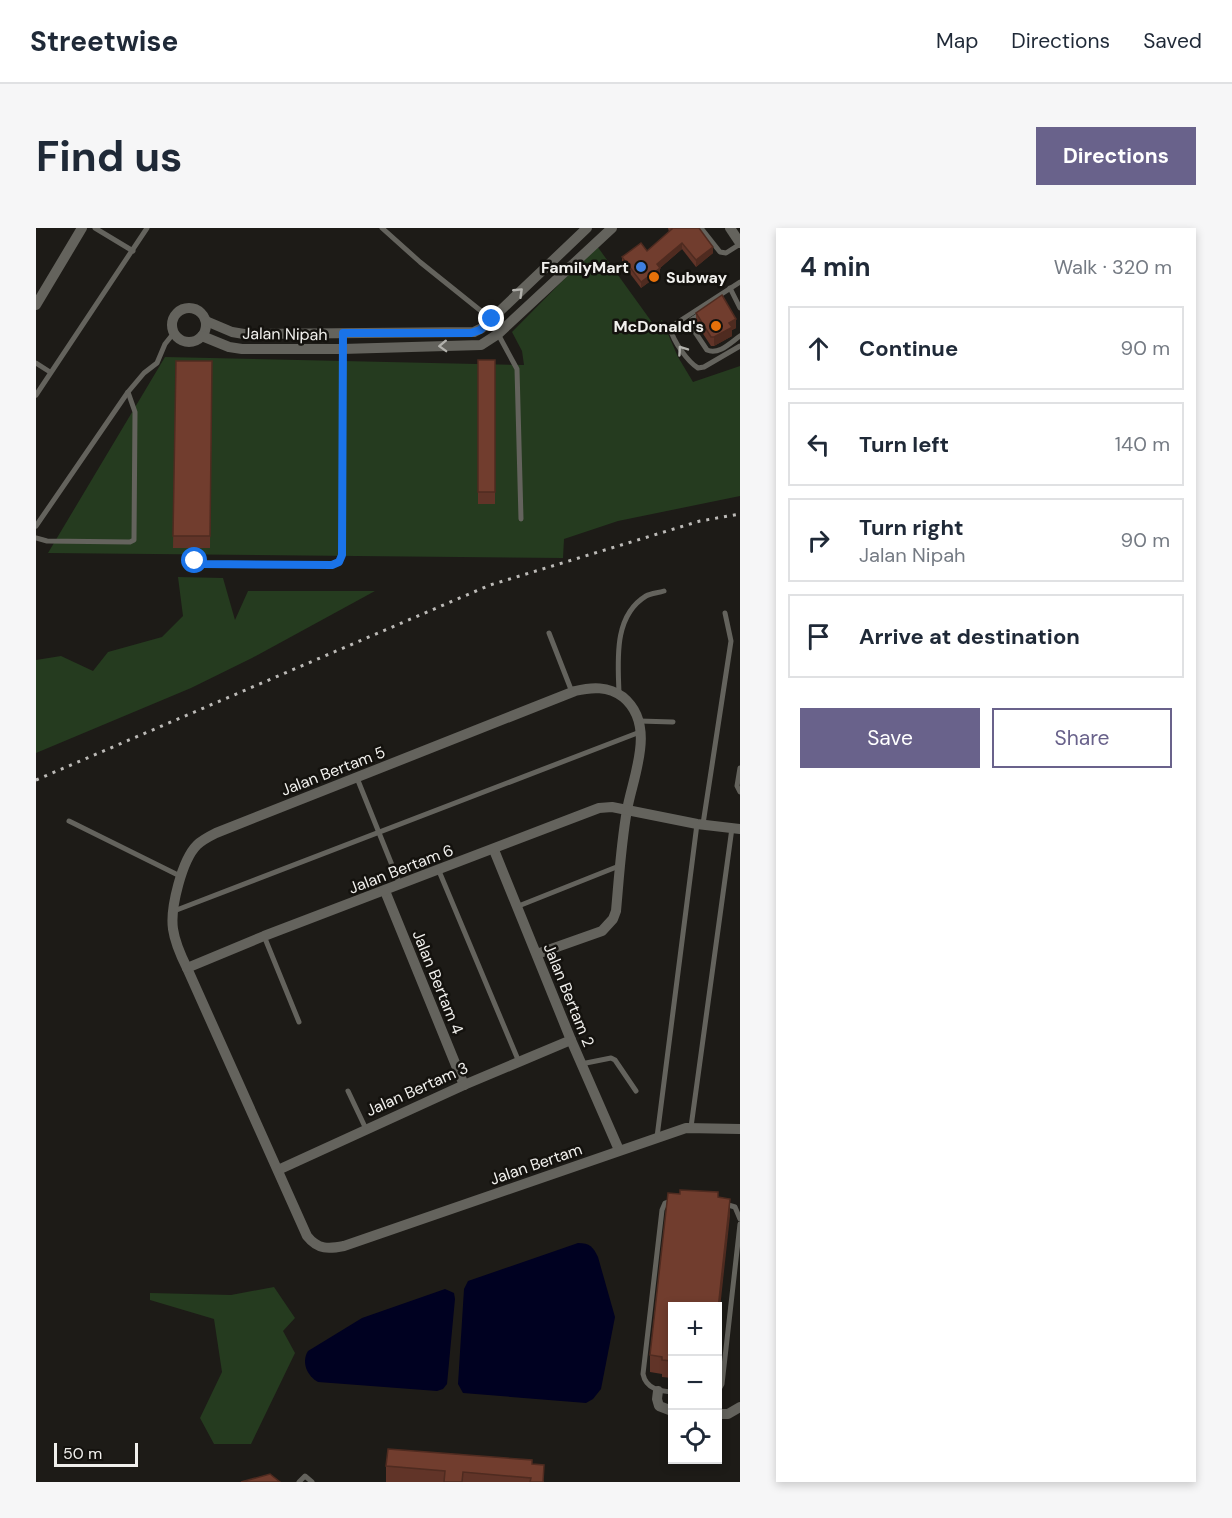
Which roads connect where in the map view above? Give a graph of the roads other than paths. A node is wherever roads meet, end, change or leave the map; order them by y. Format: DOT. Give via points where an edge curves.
graph roads {
  1 [pos="82,228"];
  2 [pos="95,228"];
  3 [pos="147,228"];
  4 [pos="382,228"];
  5 [pos="587,228"];
  6 [pos="612,228"];
  7 [pos="701,228"];
  8 [pos="730,228"];
  9 [pos="740,243"];
  10 [pos="133,251"];
  11 [pos="740,282"];
  12 [pos="730,288"];
  13 [pos="36,305"];
  14 [pos="740,308"];
  15 [pos="492,319"];
  16 [pos="206,321"];
  17 [pos="343,333"];
  18 [pos="173,334"];
  19 [pos="498,334"];
  20 [pos="202,336"];
  21 [pos="740,336"];
  22 [pos="740,346"];
  23 [pos="342,350"];
  24 [pos="36,363"];
  25 [pos="50,372"];
  26 [pos="128,392"];
  27 [pos="36,395"];
  28 [pos="521,519"];
  29 [pos="36,526"];
  30 [pos="36,538"];
  31 [pos="192,554"];
  32 [pos="664,591"];
  33 [pos="725,613"];
  34 [pos="549,633"];
  35 [pos="572,692"];
  36 [pos="620,695"];
  37 [pos="639,721"];
  38 [pos="673,722"];
  39 [pos="640,732"];
  40 [pos="740,768"];
  41 [pos="357,777"];
  42 [pos="740,792"];
  43 [pos="627,809"];
  44 [pos="69,821"];
  45 [pos="700,824"];
  46 [pos="736,828"];
  47 [pos="379,833"];
  48 [pos="494,849"];
  49 [pos="620,866"];
  50 [pos="439,871"];
  51 [pos="182,877"];
  52 [pos="400,885"];
  53 [pos="385,891"];
  54 [pos="516,907"];
  55 [pos="172,912"];
  56 [pos="264,936"];
  57 [pos="537,954"];
  58 [pos="187,968"];
  59 [pos="299,1022"];
  60 [pos="571,1040"];
  61 [pos="519,1062"];
  62 [pos="581,1064"];
  63 [pos="464,1085"];
  64 [pos="348,1091"];
  65 [pos="636,1091"];
  66 [pos="692,1127"];
  67 [pos="366,1129"];
  68 [pos="740,1129"];
  69 [pos="657,1137"];
  70 [pos="619,1150"];
  71 [pos="278,1170"];
  72 [pos="684,1201"];
  73 [pos="717,1203"];
  74 [pos="740,1219"];
  75 [pos="740,1224"];
  76 [pos="345,1246"];
  77 [pos="722,1384"];
  78 [pos="658,1391"];
  79 [pos="668,1392"];
  80 [pos="740,1407"];
  81 [pos="669,1410"];
  82 [pos="722,1414"];
  83 [pos="299,1482"];
  84 [pos="312,1482"];
  1 -- 13 [label="street"];
  2 -- 10 [label="lane"];
  3 -- 10 [label="lane"];
  4 -- 15 [label="lane"];
  15 -- 5 [label="street, Jalan Nipah, one-way"];
  6 -- 19 [label="street, Jalan Nipah"];
  7 -- 9 [label="lane" via="723,253"];
  8 -- 9 [label="street"];
  10 -- 25 [label="lane"];
  11 -- 12 [label="lane"];
  12 -- 14 [label="lane"];
  12 -- 21 [label="lane" via="692,320 692,326 711,352"];
  22 -- 12 [label="lane, one-way" via="698,368 671,333 675,324"];
  15 -- 17 [label="street, Jalan Nipah" via="471,333"];
  16 -- 17 [label="street, Jalan Nipah" via="240,333"];
  16 -- 18 [label="street" via="198,311 182,309 173,318"];
  16 -- 20 [label="street"];
  17 -- 23 [label="lane"];
  18 -- 20 [label="street" via="187,343"];
  18 -- 26 [label="lane" via="157,363"];
  19 -- 23 [label="street, Jalan Nipah, one-way" via="481,345"];
  19 -- 28 [label="lane" via="517,369"];
  20 -- 23 [label="street, Jalan Nipah" via="237,348"];
  23 -- 31 [label="lane" via="339,562 202,564"];
  24 -- 25 [label="lane"];
  25 -- 27 [label="lane"];
  26 -- 29 [label="lane"];
  26 -- 30 [label="lane" via="135,412 134,540 47,542"];
  32 -- 36 [label="lane" via="647,595 624,621 619,647"];
  33 -- 45 [label="lane" via="731,642"];
  34 -- 35 [label="lane"];
  35 -- 36 [label="street, Jalan Bertam 5" via="592,687"];
  35 -- 41 [label="street, Jalan Bertam 5"];
  36 -- 37 [label="street"];
  37 -- 38 [label="lane"];
  37 -- 39 [label="street"];
  39 -- 43 [label="street" via="636,778"];
  39 -- 47 [label="lane"];
  40 -- 42 [label="lane"];
  41 -- 47 [label="lane"];
  41 -- 51 [label="street, Jalan Bertam 5" via="205,838 191,852"];
  43 -- 45 [label="street, Jalan Bertam 6"];
  43 -- 48 [label="street, Jalan Bertam 6" via="612,807 586,812"];
  43 -- 49 [label="street"];
  44 -- 51 [label="lane"];
  45 -- 46 [label="street, Jalan Bertam 6"];
  45 -- 69 [label="lane"];
  46 -- 66 [label="lane"];
  47 -- 52 [label="lane"];
  47 -- 55 [label="lane"];
  48 -- 50 [label="street, Jalan Bertam 6"];
  48 -- 54 [label="street, Jalan Bertam 2"];
  49 -- 54 [label="lane"];
  49 -- 57 [label="street" via="616,911 609,926"];
  50 -- 52 [label="street, Jalan Bertam 6"];
  50 -- 61 [label="lane"];
  51 -- 55 [label="street, Jalan Bertam 5"];
  52 -- 53 [label="street, Jalan Bertam 6"];
  53 -- 56 [label="street, Jalan Bertam 6"];
  53 -- 63 [label="street, Jalan Bertam 4"];
  54 -- 57 [label="street, Jalan Bertam 2"];
  55 -- 58 [label="street, Jalan Bertam 5" via="173,930"];
  56 -- 58 [label="street, Jalan Bertam 6"];
  56 -- 59 [label="lane"];
  57 -- 60 [label="street, Jalan Bertam 2"];
  58 -- 71 [label="street, Jalan Bertam 5"];
  60 -- 61 [label="street, Jalan Bertam 3"];
  60 -- 62 [label="street, Jalan Bertam 2"];
  61 -- 63 [label="street, Jalan Bertam 3"];
  62 -- 65 [label="lane" via="615,1060"];
  62 -- 70 [label="street, Jalan Bertam 2"];
  63 -- 67 [label="street, Jalan Bertam 3"];
  64 -- 67 [label="lane"];
  66 -- 68 [label="street, Jalan Bertam"];
  66 -- 69 [label="street, Jalan Bertam"];
  67 -- 71 [label="street, Jalan Bertam 3"];
  69 -- 70 [label="street, Jalan Bertam"];
  70 -- 76 [label="street, Jalan Bertam"];
  71 -- 76 [label="street, Jalan Bertam 5" via="313,1243 330,1249"];
  72 -- 78 [label="lane" via="669,1201 662,1210 643,1374 645,1382"];
  73 -- 74 [label="lane" via="733,1206"];
  75 -- 77 [label="lane"];
  78 -- 79 [label="lane"];
  78 -- 81 [label="street" via="659,1406"];
  80 -- 82 [label="street"];
  83 -- 84 [label="lane" via="305,1476"];
}
